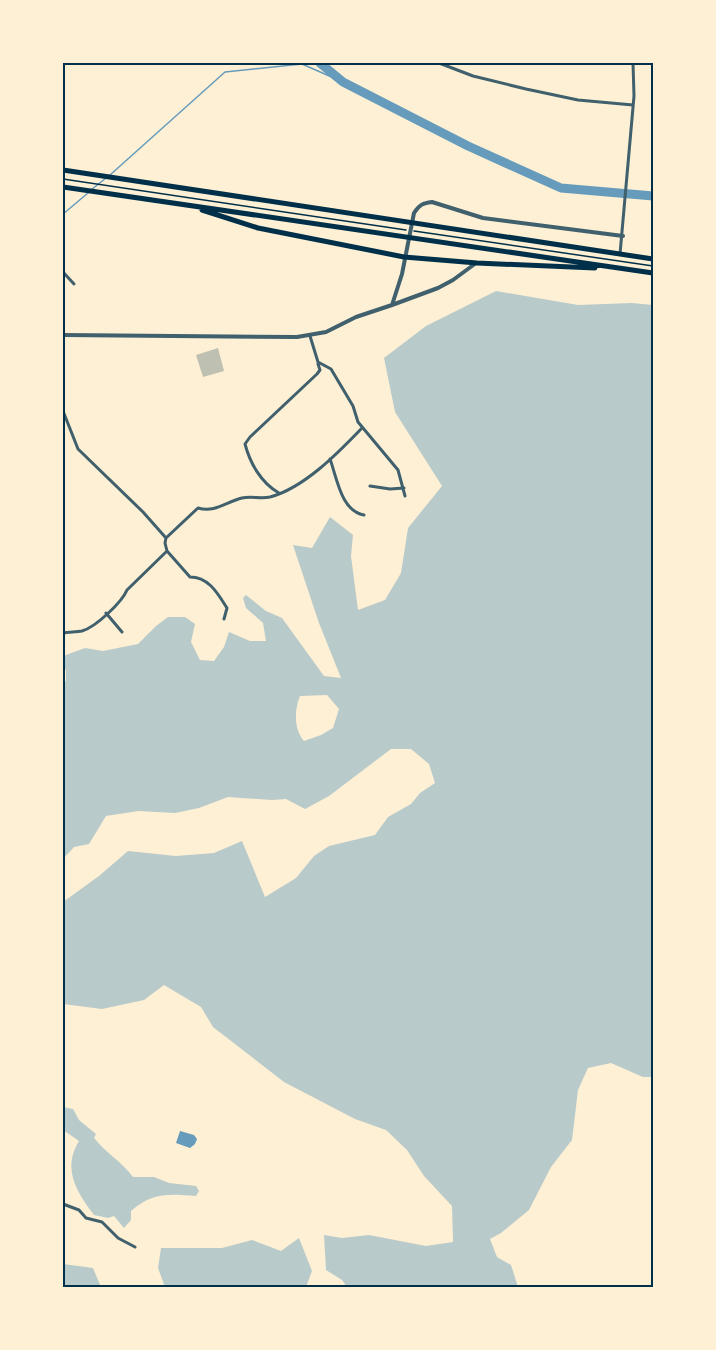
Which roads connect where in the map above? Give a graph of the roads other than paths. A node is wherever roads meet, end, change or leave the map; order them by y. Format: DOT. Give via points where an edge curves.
graph roads {
  1 [pos="439,63"];
  2 [pos="633,63"];
  3 [pos="633,105"];
  4 [pos="63,170"];
  5 [pos="63,187"];
  6 [pos="183,205"];
  7 [pos="622,236"];
  8 [pos="620,254"];
  9 [pos="405,257"];
  10 [pos="653,259"];
  11 [pos="477,263"];
  12 [pos="632,270"];
  13 [pos="63,272"];
  14 [pos="653,273"];
  15 [pos="74,284"];
  16 [pos="392,305"];
  17 [pos="63,335"];
  18 [pos="310,336"];
  19 [pos="318,362"];
  20 [pos="63,411"];
  21 [pos="362,428"];
  22 [pos="330,459"];
  23 [pos="370,486"];
  24 [pos="404,488"];
  25 [pos="280,494"];
  26 [pos="405,496"];
  27 [pos="364,515"];
  28 [pos="166,538"];
  29 [pos="167,551"];
  30 [pos="106,613"];
  31 [pos="224,619"];
  32 [pos="122,632"];
  33 [pos="63,633"];
  34 [pos="63,1204"];
  35 [pos="135,1247"];
  1 -- 3 [label="street" via="526,89 578,100"];
  2 -- 3 [label="street"];
  3 -- 7 [label="street"];
  4 -- 8 [label="highway"];
  5 -- 6 [label="highway"];
  6 -- 9 [label="highway" via="258,228"];
  6 -- 12 [label="highway"];
  7 -- 8 [label="street"];
  7 -- 9 [label="street" via="491,219 432,202 419,206 414,213"];
  8 -- 10 [label="highway"];
  9 -- 11 [label="highway"];
  9 -- 16 [label="street"];
  11 -- 12 [label="highway"];
  11 -- 16 [label="street" via="438,288"];
  12 -- 14 [label="highway"];
  13 -- 15 [label="street"];
  16 -- 18 [label="street"];
  17 -- 18 [label="street"];
  18 -- 19 [label="street"];
  19 -- 21 [label="street" via="338,380"];
  19 -- 25 [label="street" via="317,374 245,444 255,470"];
  20 -- 28 [label="street" via="78,450"];
  21 -- 22 [label="street"];
  21 -- 24 [label="street" via="398,470"];
  22 -- 25 [label="street"];
  22 -- 27 [label="street" via="346,505 356,514"];
  23 -- 24 [label="street"];
  24 -- 26 [label="street"];
  25 -- 28 [label="street" via="244,498 207,510 198,508"];
  28 -- 29 [label="street"];
  29 -- 30 [label="street"];
  29 -- 31 [label="street" via="190,577 202,578 216,591 227,608"];
  30 -- 32 [label="street"];
  30 -- 33 [label="street" via="82,631"];
  34 -- 35 [label="street" via="79,1210 86,1218 102,1222 118,1238"];
}
